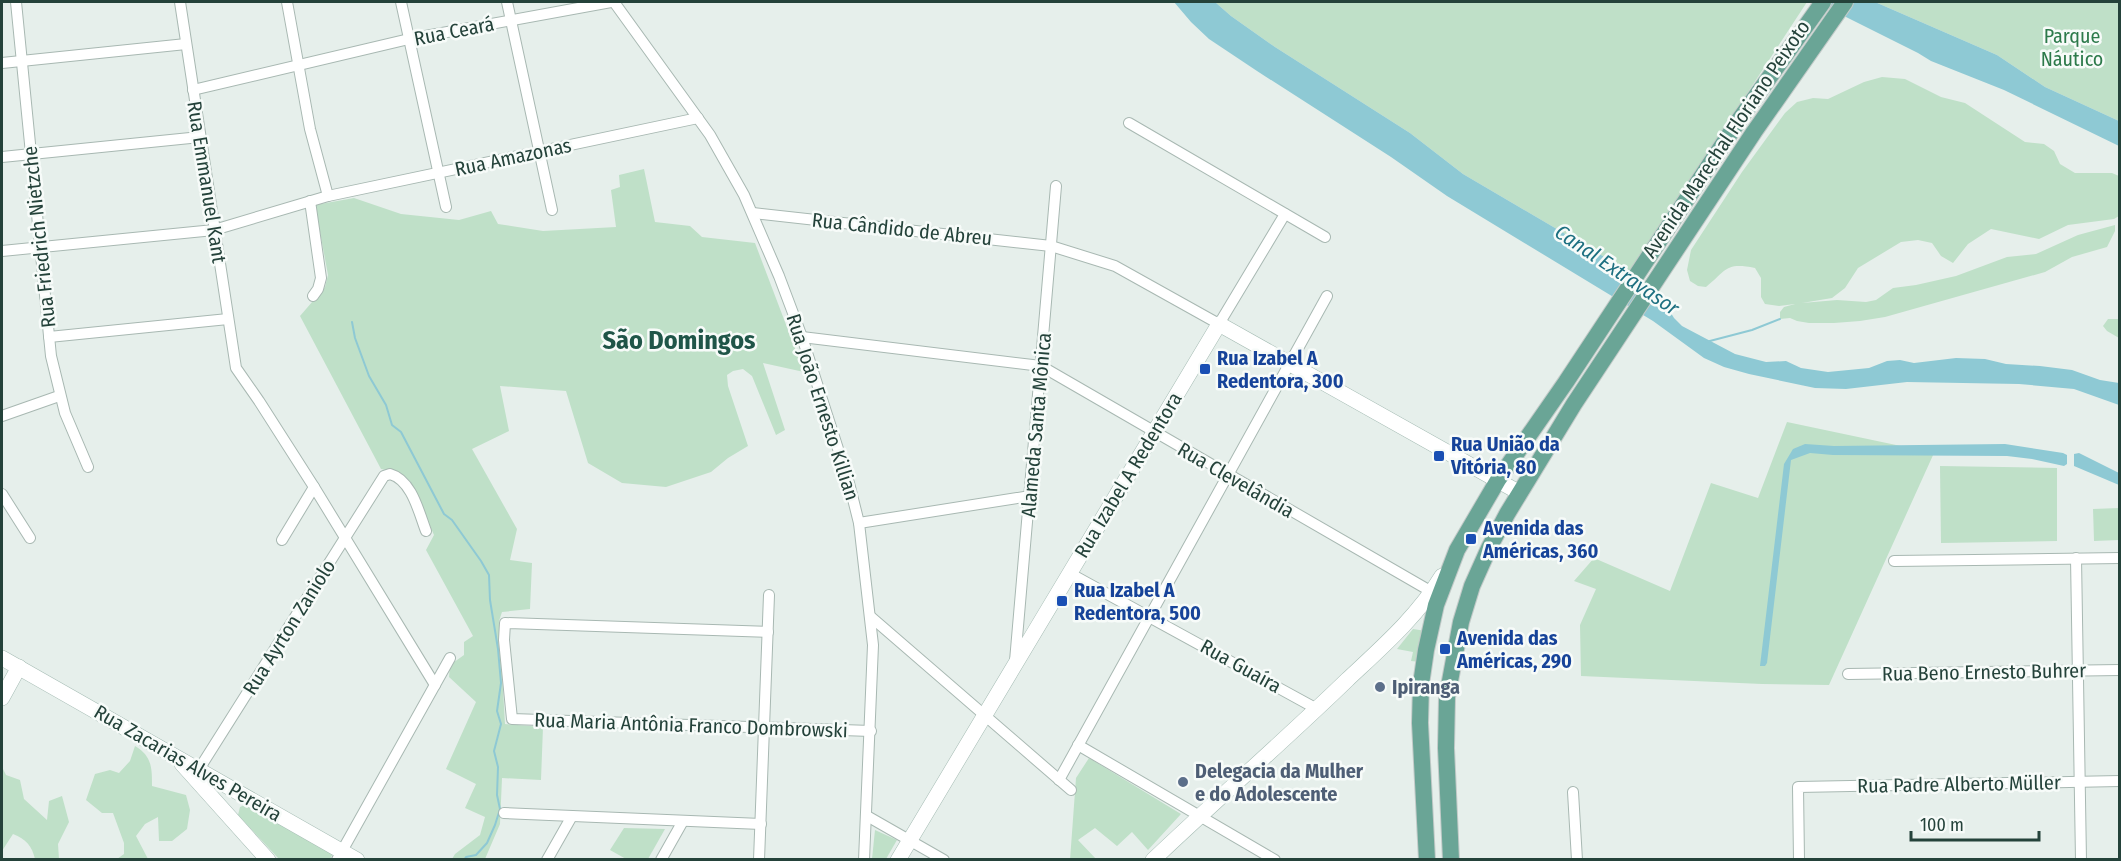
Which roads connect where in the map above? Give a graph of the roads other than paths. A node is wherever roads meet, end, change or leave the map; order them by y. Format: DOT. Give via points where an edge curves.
graph roads {
  1 [pos="16,2"];
  2 [pos="180,2"];
  3 [pos="287,2"];
  4 [pos="401,2"];
  5 [pos="507,2"];
  6 [pos="613,2"];
  7 [pos="1845,2"];
  8 [pos="1819,8"];
  9 [pos="511,20"];
  10 [pos="409,39"];
  11 [pos="186,44"];
  12 [pos="21,61"];
  13 [pos="2,63"];
  14 [pos="298,65"];
  15 [pos="193,90"];
  16 [pos="698,118"];
  17 [pos="1129,123"];
  18 [pos="200,137"];
  19 [pos="540,151"];
  20 [pos="31,154"];
  21 [pos="2,157"];
  22 [pos="438,173"];
  23 [pos="1056,186"];
  24 [pos="328,196"];
  25 [pos="310,201"];
  26 [pos="446,207"];
  27 [pos="552,210"];
  28 [pos="753,213"];
  29 [pos="1285,214"];
  30 [pos="214,230"];
  31 [pos="1325,237"];
  32 [pos="1051,246"];
  33 [pos="40,247"];
  34 [pos="2,251"];
  35 [pos="313,296"];
  36 [pos="1327,296"];
  37 [pos="228,319"];
  38 [pos="1219,324"];
  39 [pos="49,337"];
  40 [pos="802,338"];
  41 [pos="1290,363"];
  42 [pos="1041,366"];
  43 [pos="59,396"];
  44 [pos="2,416"];
  45 [pos="1154,432"];
  46 [pos="88,468"];
  47 [pos="1228,475"];
  48 [pos="1498,480"];
  49 [pos="314,488"];
  50 [pos="1520,493"];
  51 [pos="2,494"];
  52 [pos="1030,496"];
  53 [pos="858,523"];
  54 [pos="426,531"];
  55 [pos="30,538"];
  56 [pos="345,538"];
  57 [pos="282,540"];
  58 [pos="1457,550"];
  59 [pos="2076,558"];
  60 [pos="2120,558"];
  61 [pos="1894,561"];
  62 [pos="1069,573"];
  63 [pos="1432,592"];
  64 [pos="769,596"];
  65 [pos="1150,616"];
  66 [pos="871,617"];
  67 [pos="768,632"];
  68 [pos="2,648"];
  69 [pos="2,658"];
  70 [pos="450,658"];
  71 [pos="1015,663"];
  72 [pos="19,667"];
  73 [pos="2078,670"];
  74 [pos="2120,670"];
  75 [pos="1848,674"];
  76 [pos="435,685"];
  77 [pos="2,698"];
  78 [pos="1317,709"];
  79 [pos="984,715"];
  80 [pos="764,728"];
  81 [pos="871,731"];
  82 [pos="1078,745"];
  83 [pos="196,773"];
  84 [pos="1059,780"];
  85 [pos="2080,781"];
  86 [pos="2120,781"];
  87 [pos="235,790"];
  88 [pos="1071,790"];
  89 [pos="1573,792"];
  90 [pos="256,802"];
  91 [pos="220,807"];
  92 [pos="504,813"];
  93 [pos="572,816"];
  94 [pos="867,816"];
  95 [pos="1200,816"];
  96 [pos="683,821"];
  97 [pos="235,823"];
  98 [pos="761,824"];
  99 [pos="909,840"];
  100 [pos="339,856"];
  101 [pos="268,860"];
  102 [pos="357,860"];
  103 [pos="547,860"];
  104 [pos="661,860"];
  105 [pos="759,860"];
  106 [pos="864,860"];
  107 [pos="898,860"];
  108 [pos="944,860"];
  109 [pos="1153,860"];
  110 [pos="1275,860"];
  111 [pos="1427,860"];
  112 [pos="1451,860"];
  113 [pos="1577,860"];
  114 [pos="1799,860"];
  115 [pos="2081,860"];
  1 -- 12 [label="street, Rua Friedrich Nietzche"];
  2 -- 11 [label="street, Rua Emmanuel Kant"];
  3 -- 14 [label="street"];
  4 -- 10 [label="street"];
  5 -- 9 [label="street"];
  6 -- 9 [label="street, Rua Ceará"];
  6 -- 16 [label="street, Rua João Ernesto Killian"];
  7 -- 50 [label="main road, Avenida Marechal Floriano Peixoto" via="1754,132"];
  8 -- 48 [label="main road, Avenida Marechal Floriano Peixoto" via="1739,120"];
  9 -- 10 [label="street, Rua Ceará"];
  9 -- 19 [label="street"];
  10 -- 14 [label="street, Rua Ceará"];
  10 -- 22 [label="street"];
  11 -- 12 [label="street"];
  11 -- 15 [label="street, Rua Emmanuel Kant"];
  12 -- 13 [label="street"];
  12 -- 20 [label="street, Rua Friedrich Nietzche"];
  14 -- 15 [label="street, Rua Ceará"];
  14 -- 24 [label="street" via="309,129"];
  15 -- 18 [label="street, Rua Emmanuel Kant"];
  16 -- 19 [label="street, Rua Amazonas"];
  16 -- 28 [label="street, Rua João Ernesto Killian"];
  17 -- 29 [label="street"];
  18 -- 20 [label="street"];
  18 -- 30 [label="street, Rua Emmanuel Kant"];
  19 -- 22 [label="street, Rua Amazonas"];
  19 -- 27 [label="street"];
  20 -- 21 [label="street"];
  20 -- 33 [label="street, Rua Friedrich Nietzche"];
  22 -- 24 [label="street, Rua Amazonas"];
  22 -- 26 [label="street"];
  23 -- 32 [label="street, Alameda Santa Mônica"];
  24 -- 25 [label="street, Rua Amazonas"];
  25 -- 30 [label="street, Rua Amazonas"];
  25 -- 35 [label="street" via="321,278"];
  28 -- 32 [label="street, Rua Cândido de Abreu"];
  28 -- 40 [label="street, Rua João Ernesto Killian"];
  29 -- 31 [label="street"];
  29 -- 38 [label="street, Rua Izabel A Redentora"];
  30 -- 33 [label="street, Rua Amazonas"];
  30 -- 37 [label="street, Rua Emmanuel Kant"];
  32 -- 38 [label="street, Rua Cândido de Abreu" via="1115,266"];
  32 -- 42 [label="street, Alameda Santa Mônica"];
  33 -- 34 [label="street, Rua Amazonas"];
  33 -- 39 [label="street, Rua Friedrich Nietzche"];
  36 -- 41 [label="street"];
  37 -- 39 [label="street"];
  37 -- 49 [label="street, Rua Emmanuel Kant" via="239,374"];
  38 -- 41 [label="main road"];
  38 -- 45 [label="main road, Rua Izabel A Redentora"];
  39 -- 43 [label="street, Rua Friedrich Nietzche"];
  40 -- 42 [label="street"];
  40 -- 53 [label="street, Rua João Ernesto Killian"];
  41 -- 47 [label="street"];
  41 -- 48 [label="main road"];
  42 -- 45 [label="street, Rua Clevelândia"];
  42 -- 52 [label="street, Alameda Santa Mônica"];
  43 -- 44 [label="street"];
  43 -- 46 [label="street, Rua Friedrich Nietzche"];
  45 -- 47 [label="street, Rua Clevelândia"];
  45 -- 62 [label="main road, Rua Izabel A Redentora"];
  47 -- 63 [label="street, Rua Clevelândia"];
  47 -- 65 [label="street"];
  48 -- 50 [label="main road"];
  48 -- 58 [label="main road, Avenida Marechal Floriano Peixoto"];
  49 -- 56 [label="street"];
  49 -- 57 [label="street"];
  50 -- 112 [label="main road, Avenida Marechal Floriano Peixoto" via="1498,528 1472,586 1452,662 1445,730"];
  51 -- 55 [label="street"];
  52 -- 53 [label="street"];
  52 -- 71 [label="street, Alameda Santa Mônica"];
  53 -- 66 [label="street, Rua João Ernesto Killian"];
  54 -- 56 [label="street, Rua Ayrton Zaniolo" via="414,500 402,481 390,474 384,476"];
  56 -- 76 [label="street"];
  56 -- 83 [label="street, Rua Ayrton Zaniolo"];
  58 -- 63 [label="main road"];
  58 -- 111 [label="main road, Avenida Marechal Floriano Peixoto" via="1436,605 1421,684"];
  59 -- 60 [label="street"];
  59 -- 61 [label="street"];
  59 -- 73 [label="street"];
  62 -- 65 [label="street, Rua Guaíra"];
  62 -- 71 [label="main road, Rua Izabel A Redentora"];
  63 -- 78 [label="main road" via="1405,625"];
  64 -- 67 [label="street"];
  65 -- 78 [label="street, Rua Guaíra"];
  65 -- 82 [label="street"];
  66 -- 79 [label="street"];
  66 -- 81 [label="street, Rua João Ernesto Killian"];
  67 -- 80 [label="street"];
  67 -- 80 [label="street, Rua Maria Antônia Franco Dombrowski" via="505,623 504,640 512,719"];
  68 -- 72 [label="main road, Rua Zacarias Alves Pereira"];
  69 -- 72 [label="main road, Rua Zacarias Alves Pereira"];
  70 -- 76 [label="street"];
  71 -- 79 [label="main road, Rua Izabel A Redentora"];
  72 -- 77 [label="main road"];
  72 -- 83 [label="main road, Rua Zacarias Alves Pereira" via="172,753"];
  73 -- 74 [label="street, Rua Beno Ernesto Buhrer"];
  73 -- 75 [label="street, Rua Beno Ernesto Buhrer"];
  73 -- 85 [label="street"];
  76 -- 100 [label="street"];
  78 -- 95 [label="main road"];
  79 -- 84 [label="street"];
  79 -- 99 [label="main road, Rua Izabel A Redentora"];
  80 -- 81 [label="street, Rua Maria Antônia Franco Dombrowski"];
  80 -- 98 [label="street"];
  81 -- 94 [label="street, Rua João Ernesto Killian"];
  82 -- 84 [label="street"];
  82 -- 95 [label="street"];
  83 -- 87 [label="main road, Rua Zacarias Alves Pereira"];
  83 -- 91 [label="main road, Rua Zacarias Alves Pereira"];
  84 -- 88 [label="street"];
  85 -- 86 [label="street, Rua Padre Alberto Müller"];
  85 -- 114 [label="street, Rua Padre Alberto Müller" via="1798,786"];
  85 -- 115 [label="street"];
  87 -- 90 [label="main road, Rua Zacarias Alves Pereira"];
  87 -- 91 [label="main road" via="233,802"];
  89 -- 113 [label="street"];
  90 -- 97 [label="main road" via="237,804"];
  90 -- 100 [label="main road, Rua Zacarias Alves Pereira"];
  91 -- 97 [label="main road, Rua Zacarias Alves Pereira"];
  92 -- 93 [label="street"];
  93 -- 96 [label="street"];
  93 -- 103 [label="street"];
  94 -- 99 [label="street"];
  94 -- 106 [label="street, Rua João Ernesto Killian"];
  95 -- 109 [label="main road"];
  95 -- 110 [label="street"];
  96 -- 98 [label="street"];
  96 -- 104 [label="street"];
  97 -- 101 [label="main road, Rua Zacarias Alves Pereira"];
  98 -- 105 [label="street"];
  99 -- 107 [label="main road, Rua Izabel A Redentora"];
  99 -- 108 [label="street"];
  100 -- 102 [label="main road, Rua Zacarias Alves Pereira"];
}
